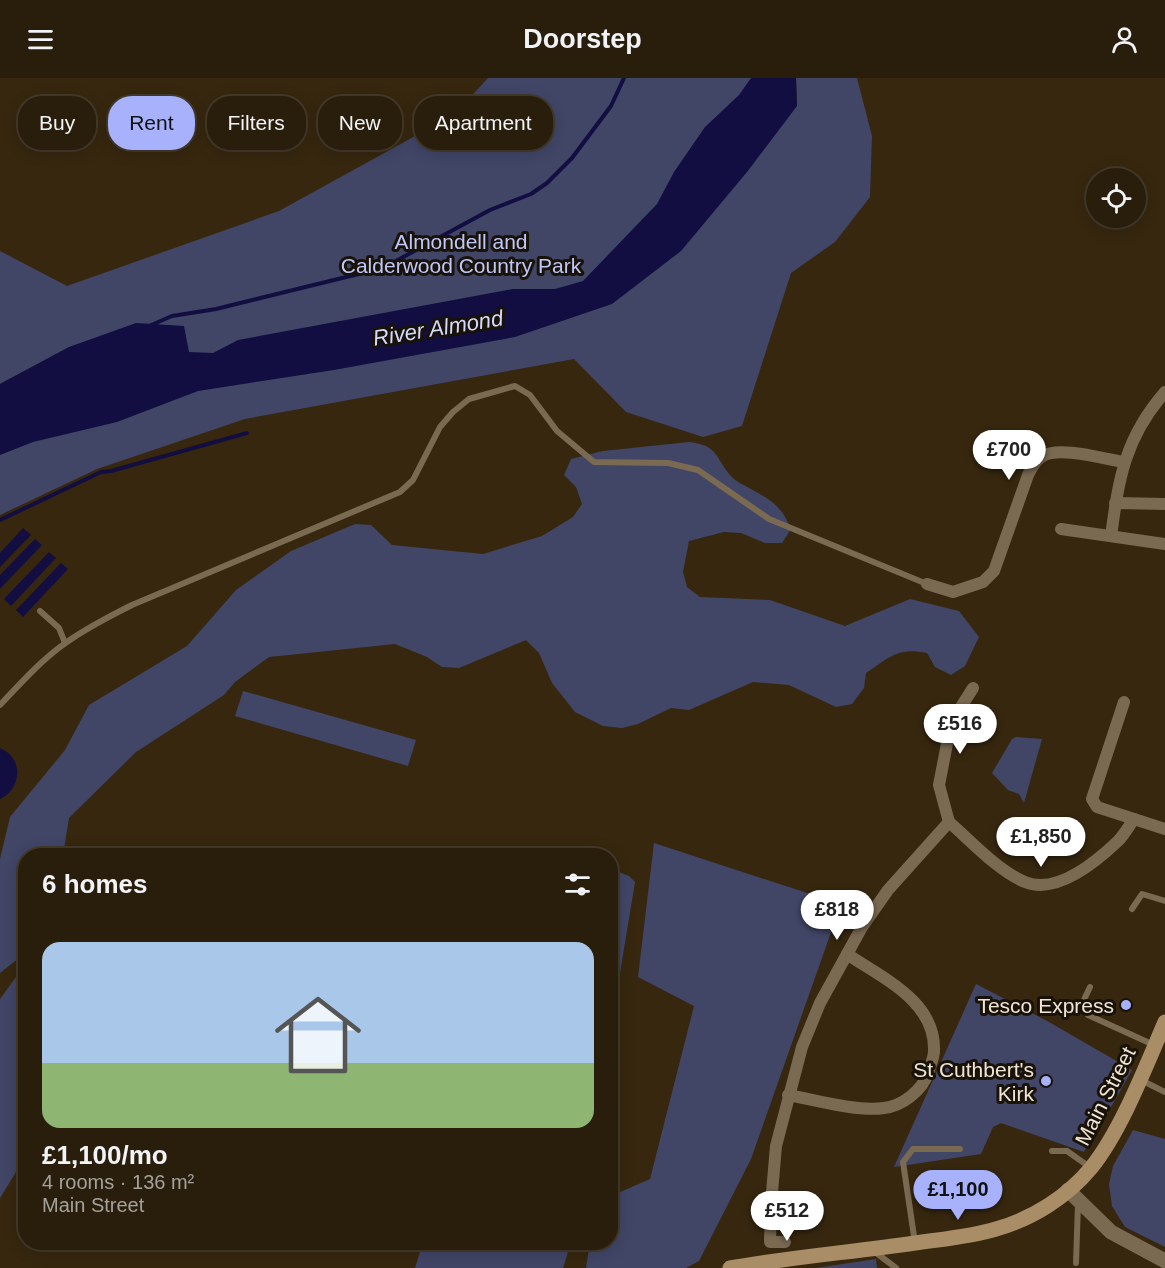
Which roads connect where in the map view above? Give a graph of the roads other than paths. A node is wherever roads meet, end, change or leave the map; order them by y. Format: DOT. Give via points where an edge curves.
graph roads {
  1 [pos="1165,392"];
  2 [pos="1124,462"];
  3 [pos="1115,503"];
  4 [pos="1165,504"];
  5 [pos="1061,529"];
  6 [pos="1111,536"];
  7 [pos="1165,544"];
  8 [pos="927,584"];
  9 [pos="40,611"];
  10 [pos="65,643"];
  11 [pos="973,688"];
  12 [pos="1124,702"];
  13 [pos="0,705"];
  14 [pos="1134,819"];
  15 [pos="949,822"];
  16 [pos="1165,829"];
  17 [pos="1165,901"];
  18 [pos="1132,909"];
  19 [pos="847,954"];
  20 [pos="1090,987"];
  21 [pos="1165,1022"];
  22 [pos="1155,1046"];
  23 [pos="1139,1080"];
  24 [pos="1165,1092"];
  25 [pos="788,1095"];
  26 [pos="960,1149"];
  27 [pos="1052,1151"];
  28 [pos="1091,1168"];
  29 [pos="1073,1195"];
  30 [pos="785,1242"];
  31 [pos="915,1243"];
  32 [pos="872,1250"];
  33 [pos="1165,1261"];
  34 [pos="1076,1263"];
  35 [pos="730,1268"];
  36 [pos="896,1268"];
  1 -- 2 [label="street" via="1148,412"];
  2 -- 3 [label="street"];
  2 -- 8 [label="street" via="1058,452 1045,455 1035,462 1028,475 994,571 983,582 952,592"];
  3 -- 4 [label="street"];
  3 -- 6 [label="street"];
  5 -- 6 [label="street"];
  6 -- 7 [label="street"];
  8 -- 10 [label="lane" via="769,519 698,470 668,463 594,462 557,431 530,395 515,386 469,399 453,412 440,428 413,480 400,492 132,605"];
  9 -- 10 [label="lane" via="59,628"];
  10 -- 13 [label="lane"];
  11 -- 15 [label="street" via="951,723 939,785"];
  12 -- 14 [label="street" via="1092,799 1097,807"];
  14 -- 15 [label="street" via="1120,840 1076,875 1051,884 1027,883 1006,871"];
  14 -- 16 [label="street"];
  15 -- 19 [label="street" via="888,890"];
  17 -- 18 [label="lane" via="1142,894"];
  19 -- 25 [label="street" via="820,1003"];
  19 -- 25 [label="street" via="913,999 925,1014 933,1033 934,1053 925,1082 907,1100 884,1108"];
  20 -- 22 [label="lane" via="1082,1004 1088,1016"];
  21 -- 22 [label="main road, Main Street"];
  22 -- 23 [label="main road, Main Street"];
  23 -- 24 [label="lane"];
  23 -- 28 [label="main road, Main Street"];
  25 -- 30 [label="street" via="776,1146 770,1242"];
  26 -- 31 [label="lane" via="913,1149 903,1162"];
  27 -- 28 [label="lane" via="1067,1151"];
  28 -- 29 [label="main road, Main Street"];
  29 -- 31 [label="main road, Main Street" via="997,1229"];
  29 -- 33 [label="street" via="1111,1232"];
  29 -- 34 [label="lane"];
  31 -- 32 [label="main road, Main Street"];
  32 -- 35 [label="main road, Main Street"];
  32 -- 36 [label="lane"];
}
